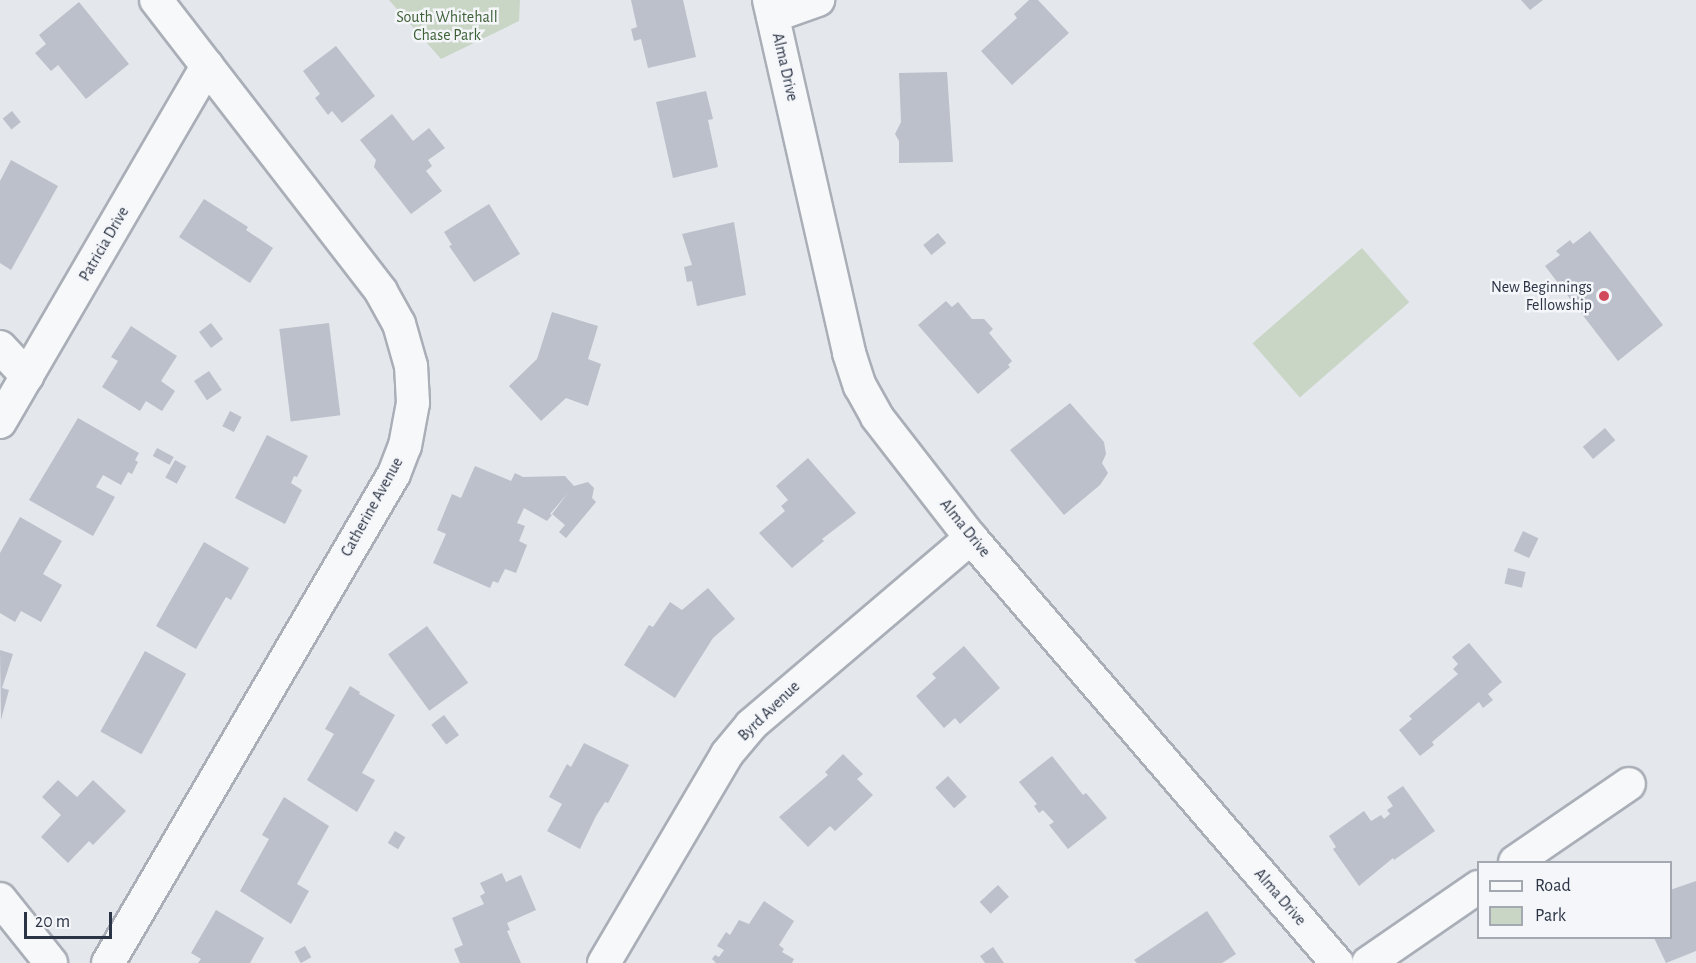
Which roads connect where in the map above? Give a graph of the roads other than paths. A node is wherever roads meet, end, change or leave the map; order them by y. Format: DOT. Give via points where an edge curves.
graph roads {
  1 [pos="156,0"];
  2 [pos="818,0"];
  3 [pos="771,8"];
  4 [pos="207,66"];
  5 [pos="0,347"];
  6 [pos="27,376"];
  7 [pos="0,422"];
  8 [pos="971,538"];
  9 [pos="1629,784"];
  10 [pos="1516,861"];
  11 [pos="1477,888"];
  12 [pos="0,899"];
  13 [pos="51,963"];
  14 [pos="108,963"];
  15 [pos="604,963"];
  16 [pos="1337,963"];
  17 [pos="1368,963"];
  1 -- 4 [label="street, Catherine Avenue"];
  2 -- 3 [label="street"];
  3 -- 8 [label="street, Alma Drive" via="849,353 860,386 877,417"];
  4 -- 6 [label="street, Patricia Drive"];
  4 -- 14 [label="street, Catherine Avenue" via="381,291 402,334 411,366 413,403 405,446 394,474"];
  5 -- 6 [label="street"];
  6 -- 7 [label="street, Patricia Drive"];
  8 -- 15 [label="street, Byrd Avenue" via="751,725 727,754"];
  8 -- 16 [label="street, Alma Drive"];
  9 -- 10 [label="street"];
  11 -- 17 [label="street"];
  12 -- 13 [label="street"];
}
